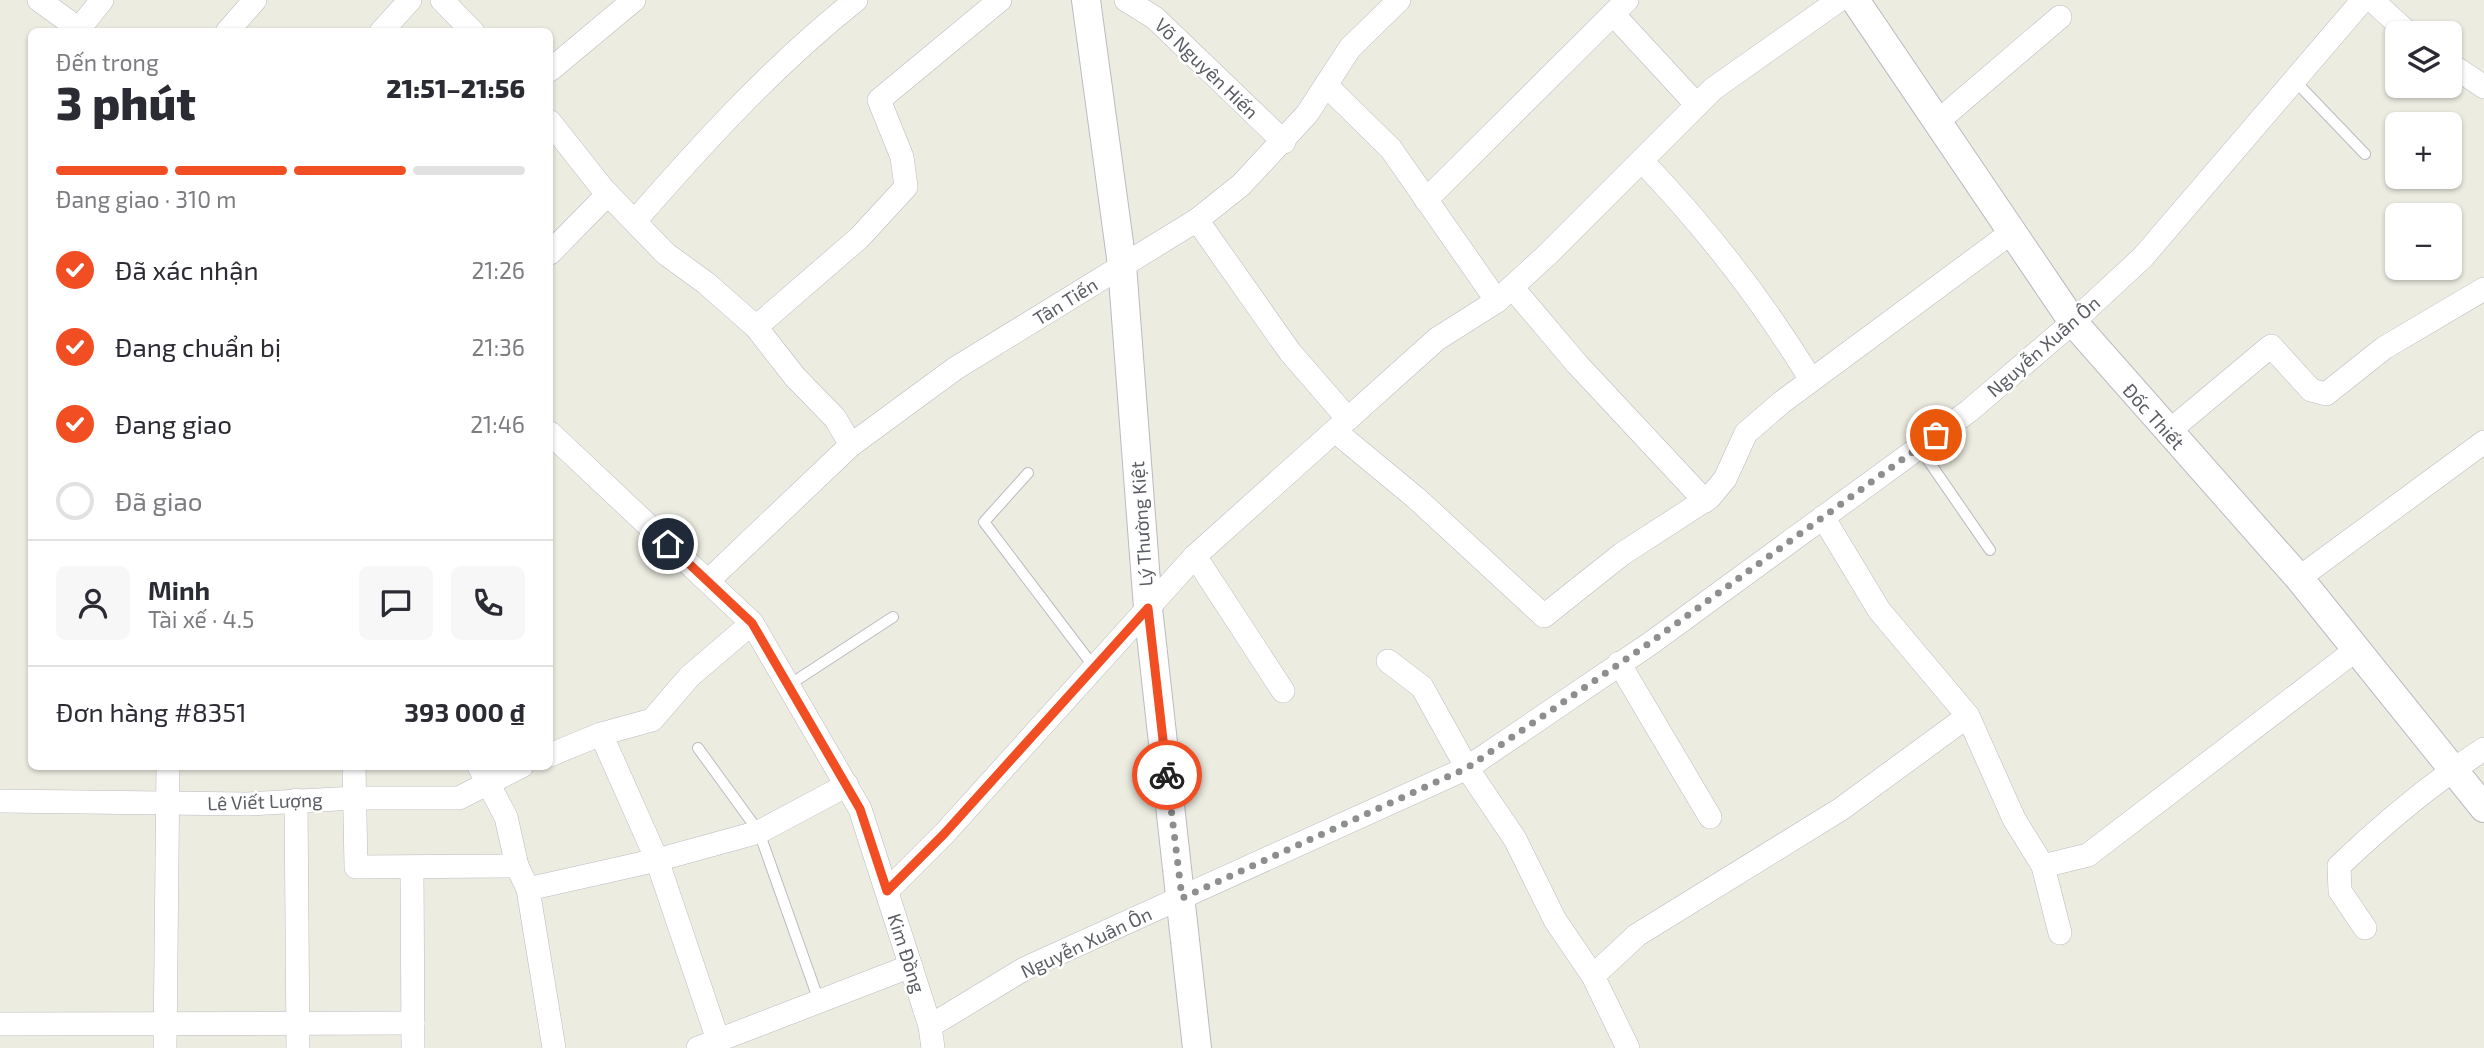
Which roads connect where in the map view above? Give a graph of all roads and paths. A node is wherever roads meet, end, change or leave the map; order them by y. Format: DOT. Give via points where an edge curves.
graph roads {
  1 [pos="39,0"];
  2 [pos="102,0"];
  3 [pos="255,0"];
  4 [pos="410,0"];
  5 [pos="442,0"];
  6 [pos="634,0"];
  7 [pos="856,0"];
  8 [pos="1000,0"];
  9 [pos="1086,0"];
  10 [pos="1126,0"];
  11 [pos="1399,0"];
  12 [pos="1839,0"];
  13 [pos="1855,0"];
  14 [pos="2363,0"];
  15 [pos="2372,0"];
  16 [pos="1620,7"];
  17 [pos="2060,18"];
  18 [pos="2395,21"];
  19 [pos="78,28"];
  20 [pos="82,28"];
  21 [pos="230,28"];
  22 [pos="385,28"];
  23 [pos="469,28"];
  24 [pos="553,68"];
  25 [pos="2462,72"];
  26 [pos="2295,81"];
  27 [pos="1326,85"];
  28 [pos="2484,87"];
  29 [pos="1697,105"];
  30 [pos="1937,121"];
  31 [pos="553,126"];
  32 [pos="1284,142"];
  33 [pos="2365,155"];
  34 [pos="1642,161"];
  35 [pos="608,194"];
  36 [pos="1426,200"];
  37 [pos="1197,220"];
  38 [pos="635,221"];
  39 [pos="2012,232"];
  40 [pos="553,250"];
  41 [pos="1122,265"];
  42 [pos="2484,289"];
  43 [pos="1504,294"];
  44 [pos="2073,322"];
  45 [pos="756,327"];
  46 [pos="1811,380"];
  47 [pos="1341,425"];
  48 [pos="2168,432"];
  49 [pos="553,436"];
  50 [pos="2484,442"];
  51 [pos="851,445"];
  52 [pos="1919,447"];
  53 [pos="1028,473"];
  54 [pos="1705,501"];
  55 [pos="1823,517"];
  56 [pos="1990,551"];
  57 [pos="1195,556"];
  58 [pos="2299,578"];
  59 [pos="708,581"];
  60 [pos="1148,608"];
  61 [pos="893,617"];
  62 [pos="752,623"];
  63 [pos="2357,649"];
  64 [pos="1388,661"];
  65 [pos="1619,663"];
  66 [pos="1094,667"];
  67 [pos="789,685"];
  68 [pos="1283,691"];
  69 [pos="1968,716"];
  70 [pos="601,734"];
  71 [pos="698,748"];
  72 [pos="2484,750"];
  73 [pos="553,754"];
  74 [pos="1467,768"];
  75 [pos="2454,769"];
  76 [pos="167,770"];
  77 [pos="354,770"];
  78 [pos="506,770"];
  79 [pos="482,776"];
  80 [pos="847,785"];
  81 [pos="355,798"];
  82 [pos="0,800"];
  83 [pos="296,800"];
  84 [pos="166,803"];
  85 [pos="2484,808"];
  86 [pos="1710,817"];
  87 [pos="759,832"];
  88 [pos="657,860"];
  89 [pos="517,866"];
  90 [pos="2043,866"];
  91 [pos="412,868"];
  92 [pos="528,889"];
  93 [pos="887,891"];
  94 [pos="1182,898"];
  95 [pos="2365,928"];
  96 [pos="2060,933"];
  97 [pos="911,966"];
  98 [pos="1593,976"];
  99 [pos="819,1001"];
  100 [pos="298,1023"];
  101 [pos="413,1023"];
  102 [pos="0,1024"];
  103 [pos="165,1024"];
  104 [pos="931,1037"];
  105 [pos="708,1044"];
  106 [pos="165,1048"];
  107 [pos="298,1048"];
  108 [pos="413,1048"];
  109 [pos="554,1048"];
  110 [pos="1197,1048"];
  111 [pos="1628,1048"];
  1 -- 19 [label="street"];
  2 -- 20 [label="street"];
  3 -- 21 [label="street"];
  4 -- 22 [label="street"];
  5 -- 23 [label="street"];
  6 -- 24 [label="street"];
  7 -- 38 [label="street" via="749,99"];
  8 -- 45 [label="street" via="878,100 902,157 906,187 859,238"];
  9 -- 41 [label="street, Lý Thường Kiệt"];
  10 -- 32 [label="street, Võ Nguyên Hiến" via="1155,18"];
  11 -- 27 [label="street, Tân Tiến" via="1350,48"];
  12 -- 29 [label="street"];
  13 -- 30 [label="street, Đốc Thiết"];
  14 -- 26 [label="street, Nguyễn Xuân Ôn"];
  15 -- 18 [label="street"];
  16 -- 29 [label="street"];
  16 -- 36 [label="street"];
  17 -- 30 [label="street"];
  25 -- 28 [label="street"];
  26 -- 33 [label="lane"];
  26 -- 44 [label="street, Nguyễn Xuân Ôn" via="2143,257"];
  27 -- 32 [label="street, Tân Tiến"];
  27 -- 36 [label="street" via="1391,149"];
  29 -- 34 [label="street"];
  30 -- 39 [label="street, Đốc Thiết"];
  31 -- 35 [label="street"];
  32 -- 37 [label="street, Tân Tiến"];
  34 -- 43 [label="street"];
  34 -- 46 [label="street" via="1700,222 1774,318"];
  35 -- 38 [label="street"];
  35 -- 40 [label="street"];
  36 -- 43 [label="street"];
  37 -- 41 [label="street, Tân Tiến"];
  37 -- 47 [label="street"];
  38 -- 45 [label="street" via="666,254"];
  39 -- 44 [label="street, Đốc Thiết"];
  39 -- 46 [label="street"];
  41 -- 51 [label="street, Tân Tiến" via="956,368"];
  41 -- 60 [label="street, Lý Thường Kiệt"];
  42 -- 48 [label="street" via="2384,348 2326,394 2311,390 2271,346"];
  43 -- 47 [label="street" via="1437,339"];
  43 -- 54 [label="street" via="1577,364"];
  44 -- 48 [label="street, Đốc Thiết"];
  44 -- 52 [label="street, Nguyễn Xuân Ôn" via="1969,411"];
  45 -- 51 [label="street" via="794,377 835,418"];
  46 -- 54 [label="street" via="1746,433 1726,479"];
  47 -- 54 [label="street" via="1544,616 1622,554"];
  47 -- 57 [label="street"];
  48 -- 58 [label="street, Đốc Thiết"];
  49 -- 59 [label="street, Kim Đồng"];
  50 -- 58 [label="street"];
  51 -- 59 [label="street, Tân Tiến"];
  52 -- 55 [label="street, Nguyễn Xuân Ôn"];
  52 -- 56 [label="lane"];
  53 -- 66 [label="lane" via="984,522"];
  55 -- 65 [label="street, Nguyễn Xuân Ôn"];
  55 -- 69 [label="street" via="1880,610"];
  57 -- 60 [label="street"];
  57 -- 68 [label="street"];
  58 -- 63 [label="street, Đốc Thiết"];
  59 -- 62 [label="street, Kim Đồng"];
  60 -- 66 [label="street"];
  60 -- 94 [label="street, Lý Thường Kiệt"];
  61 -- 67 [label="lane"];
  62 -- 67 [label="street, Kim Đồng"];
  62 -- 70 [label="street" via="690,676 652,720"];
  63 -- 75 [label="street, Đốc Thiết"];
  63 -- 90 [label="street" via="2088,855"];
  64 -- 74 [label="street" via="1422,687"];
  65 -- 74 [label="street, Nguyễn Xuân Ôn"];
  65 -- 86 [label="street"];
  66 -- 93 [label="street"];
  67 -- 80 [label="street, Kim Đồng"];
  69 -- 90 [label="street" via="2014,818"];
  69 -- 98 [label="street" via="1841,809 1637,935"];
  70 -- 73 [label="street"];
  70 -- 88 [label="street"];
  71 -- 87 [label="lane"];
  72 -- 75 [label="street"];
  74 -- 94 [label="street, Nguyễn Xuân Ôn"];
  74 -- 98 [label="street" via="1516,839 1555,920"];
  75 -- 85 [label="street, Đốc Thiết"];
  75 -- 95 [label="street" via="2340,866 2340,891"];
  76 -- 84 [label="street"];
  77 -- 81 [label="street"];
  78 -- 79 [label="street, Lê Viết Lượng"];
  79 -- 81 [label="street, Lê Viết Lượng" via="459,798"];
  79 -- 89 [label="street" via="506,817"];
  80 -- 87 [label="street"];
  80 -- 93 [label="street, Kim Đồng" via="860,809"];
  81 -- 83 [label="street, Lê Viết Lượng"];
  81 -- 91 [label="street" via="356,867"];
  82 -- 84 [label="street, Lê Viết Lượng"];
  83 -- 84 [label="street, Lê Viết Lượng"];
  83 -- 100 [label="street"];
  84 -- 103 [label="street"];
  87 -- 88 [label="street"];
  87 -- 99 [label="lane"];
  88 -- 92 [label="street"];
  88 -- 105 [label="street"];
  89 -- 91 [label="street"];
  89 -- 92 [label="street"];
  90 -- 96 [label="street"];
  91 -- 101 [label="street"];
  92 -- 109 [label="street"];
  93 -- 97 [label="street, Kim Đồng"];
  94 -- 104 [label="street, Nguyễn Xuân Ôn" via="1024,969"];
  94 -- 110 [label="street, Lý Thường Kiệt"];
  97 -- 99 [label="street"];
  97 -- 104 [label="street, Kim Đồng"];
  98 -- 111 [label="street"];
  99 -- 105 [label="street"];
  100 -- 101 [label="street"];
  100 -- 103 [label="street"];
  100 -- 107 [label="street"];
  101 -- 108 [label="street"];
  102 -- 103 [label="street"];
  103 -- 106 [label="street"];
}
